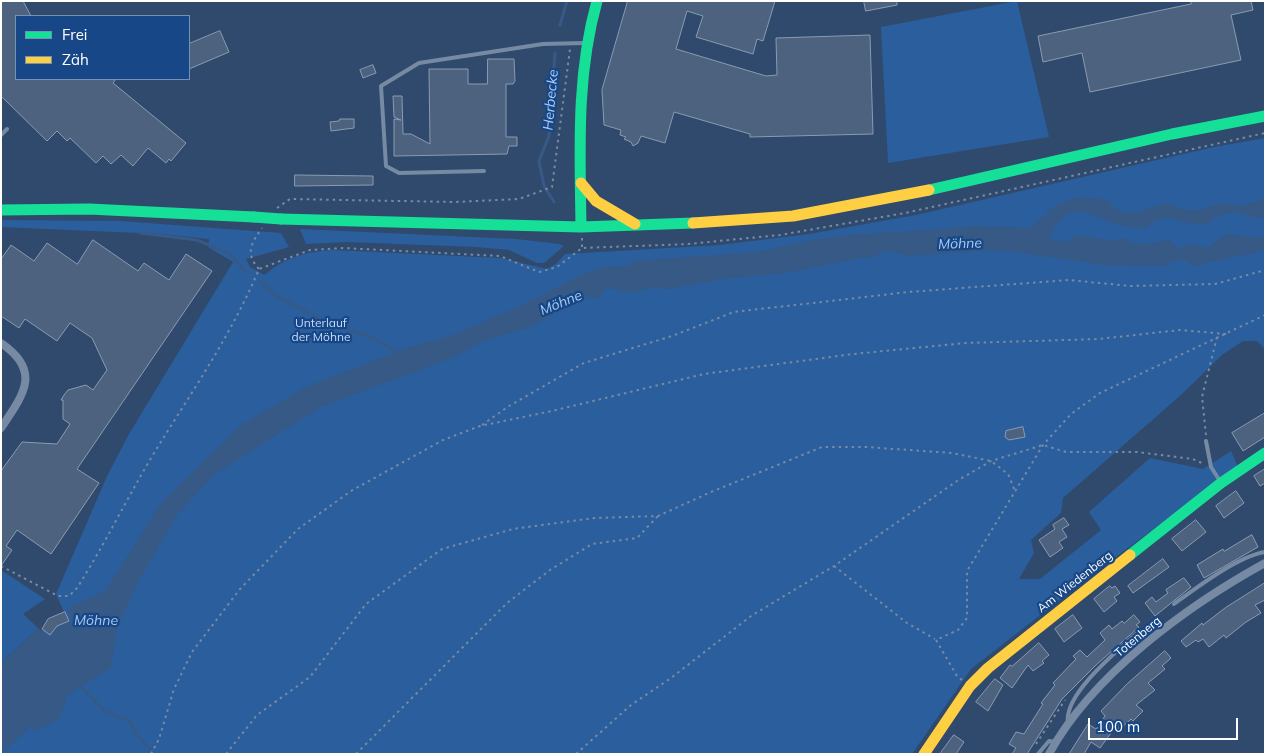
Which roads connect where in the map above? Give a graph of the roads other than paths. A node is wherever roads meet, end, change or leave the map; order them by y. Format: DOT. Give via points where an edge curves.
graph roads {
  1 [pos="597,1"];
  2 [pos="586,43"];
  3 [pos="1265,116"];
  4 [pos="7,129"];
  5 [pos="1,135"];
  6 [pos="484,170"];
  7 [pos="581,183"];
  8 [pos="1,210"];
  9 [pos="636,225"];
  10 [pos="582,227"];
  11 [pos="1,342"];
  12 [pos="1,428"];
  13 [pos="1206,441"];
  14 [pos="1265,453"];
  15 [pos="1221,483"];
  16 [pos="1265,552"];
  17 [pos="1265,563"];
  18 [pos="1174,604"];
  19 [pos="1136,634"];
  20 [pos="1068,723"];
  21 [pos="1055,742"];
  22 [pos="924,754"];
  23 [pos="1038,754"];
  24 [pos="1048,754"];
  1 -- 2 [label="main road"];
  2 -- 6 [label="lane" via="543,44 419,62 381,86 386,166 399,173"];
  2 -- 7 [label="main road" via="580,91"];
  3 -- 9 [label="main road" via="921,192 793,216 733,222"];
  4 -- 5 [label="lane"];
  7 -- 9 [label="main road" via="596,201"];
  7 -- 10 [label="main road"];
  8 -- 10 [label="main road, bridge" via="89,209 444,225"];
  9 -- 10 [label="main road"];
  11 -- 12 [label="street" via="16,353 26,374 21,398"];
  13 -- 15 [label="lane" via="1211,467"];
  14 -- 15 [label="main road, Am Wiedenberg"];
  15 -- 22 [label="main road, Am Wiedenberg" via="988,668 970,686"];
  16 -- 18 [label="lane" via="1208,580"];
  17 -- 20 [label="street, Totenberg" via="1176,621 1141,649 1105,680"];
  19 -- 20 [label="lane" via="1090,676 1069,709"];
  20 -- 21 [label="street, Totenberg"];
  21 -- 23 [label="lane" via="1049,741"];
  21 -- 24 [label="street, Totenberg"];
}
